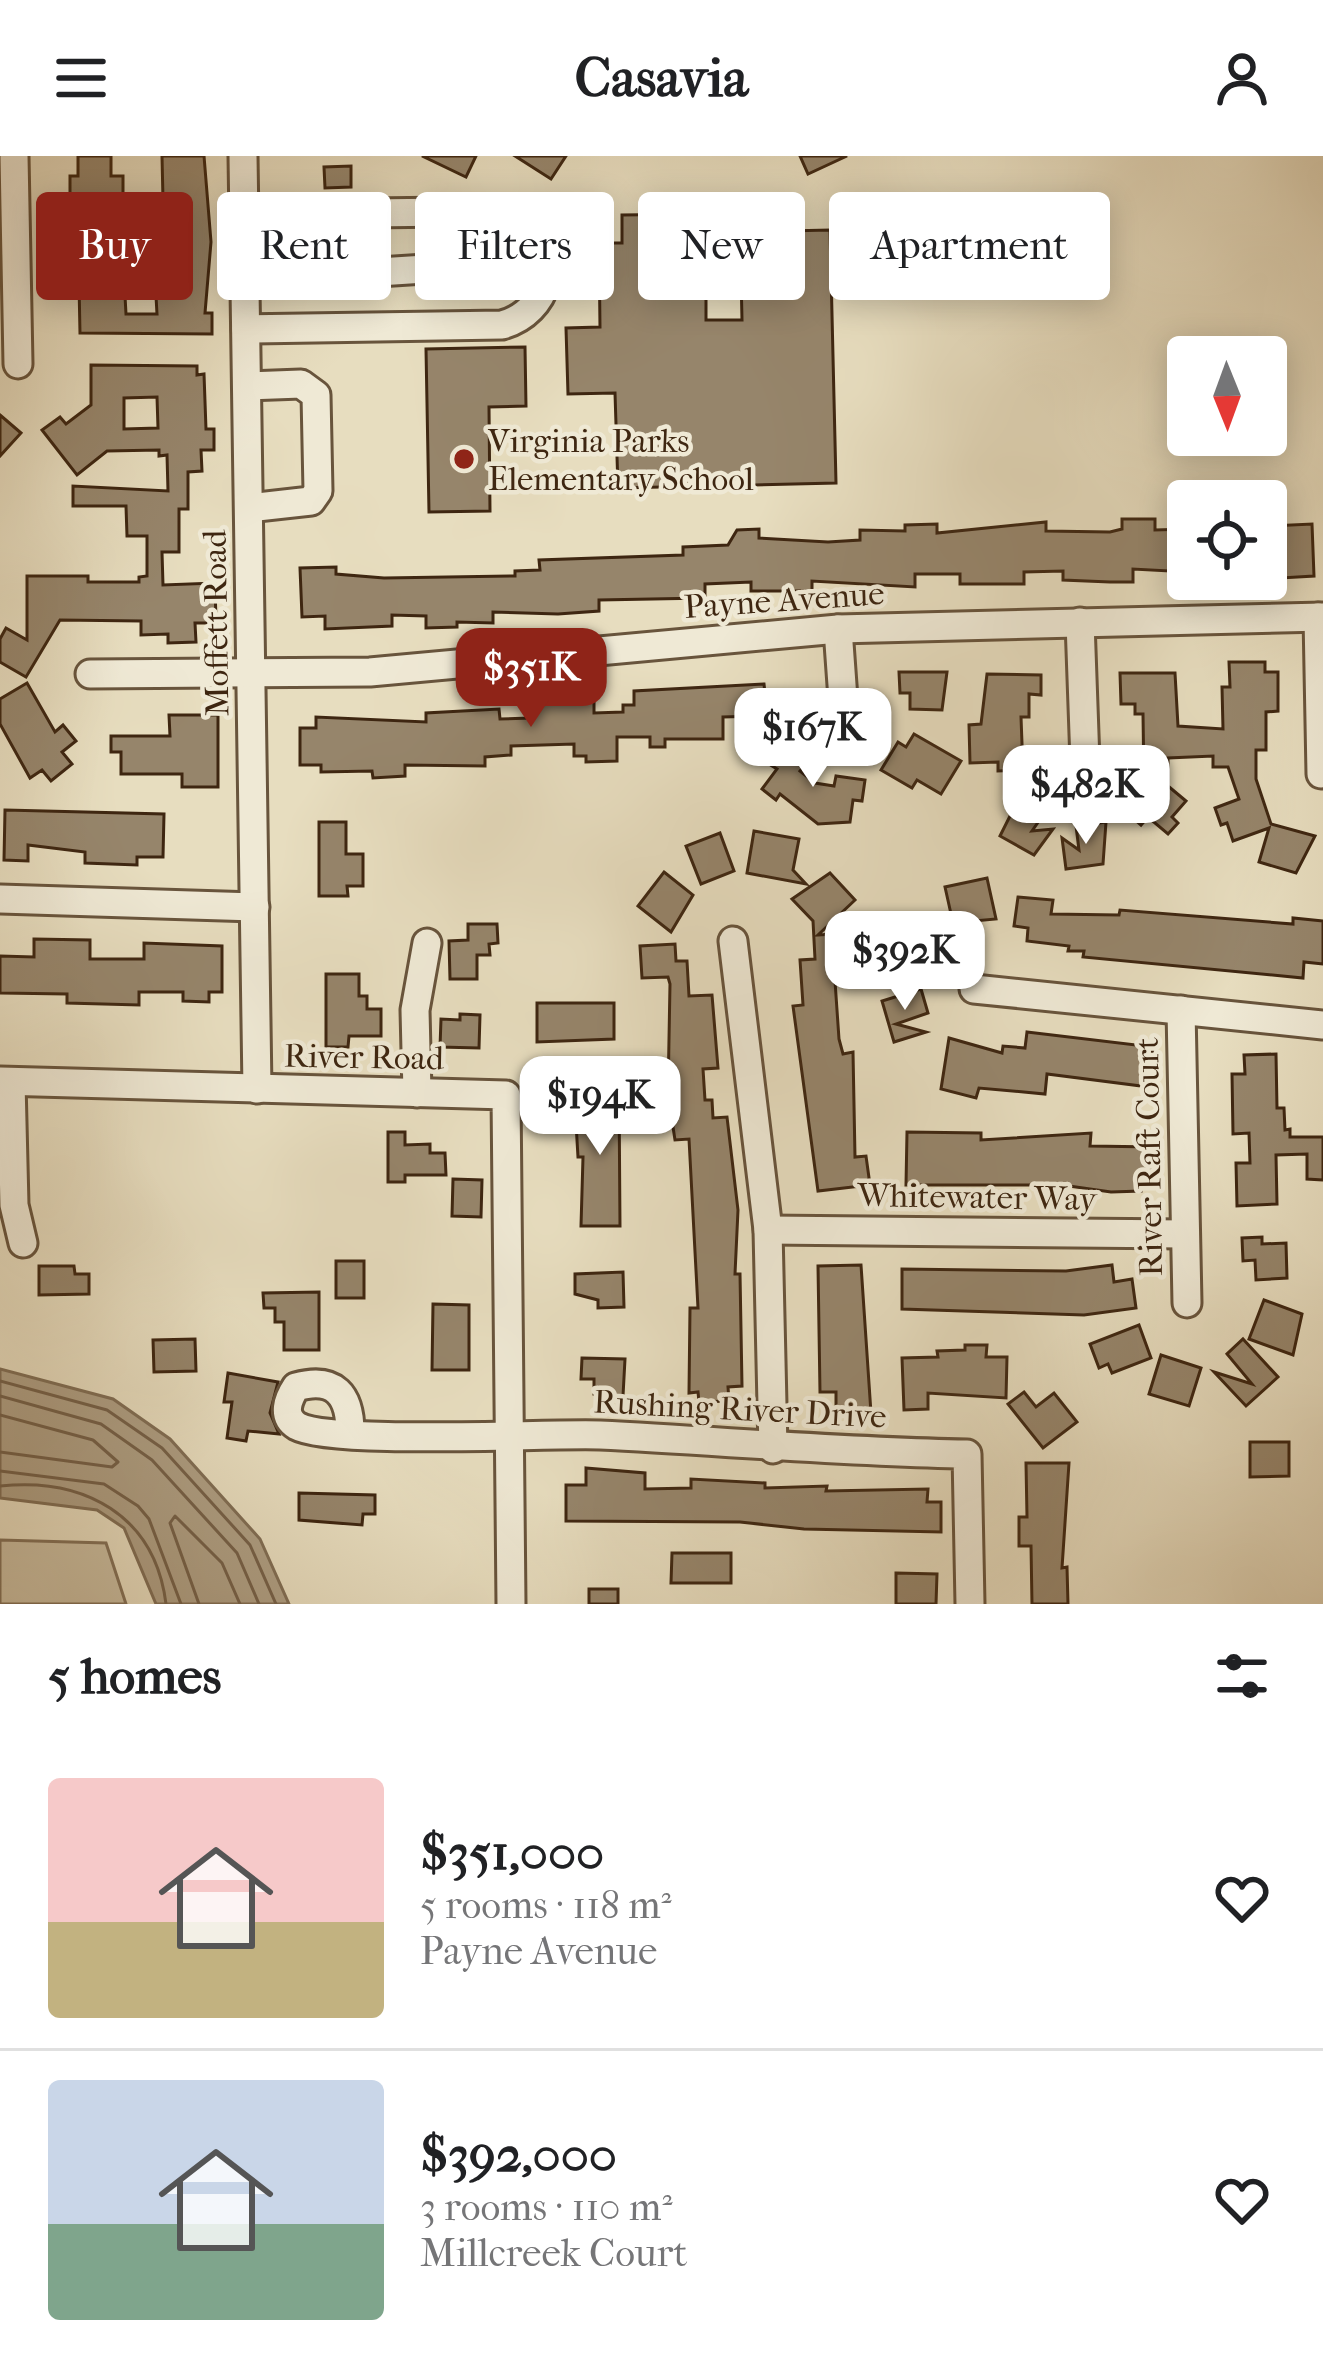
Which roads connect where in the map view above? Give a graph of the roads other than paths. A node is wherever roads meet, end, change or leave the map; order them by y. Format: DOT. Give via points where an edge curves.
graph roads {
  1 [pos="14,156"];
  2 [pos="243,156"];
  3 [pos="243,192"];
  4 [pos="245,300"];
  5 [pos="336,300"];
  6 [pos="539,300"];
  7 [pos="341,327"];
  8 [pos="246,329"];
  9 [pos="18,364"];
  10 [pos="247,386"];
  11 [pos="249,508"];
  12 [pos="1320,617"];
  13 [pos="1080,622"];
  14 [pos="838,629"];
  15 [pos="90,674"];
  16 [pos="252,675"];
  17 [pos="844,713"];
  18 [pos="1085,762"];
  19 [pos="1321,774"];
  20 [pos="0,899"];
  21 [pos="255,907"];
  22 [pos="733,941"];
  23 [pos="427,943"];
  24 [pos="974,989"];
  25 [pos="1181,1010"];
  26 [pos="1323,1025"];
  27 [pos="5,1081"];
  28 [pos="257,1089"];
  29 [pos="417,1093"];
  30 [pos="768,1230"];
  31 [pos="1185,1234"];
  32 [pos="23,1243"];
  33 [pos="1186,1303"];
  34 [pos="350,1432"];
  35 [pos="510,1434"];
  36 [pos="773,1449"];
  37 [pos="512,1604"];
  38 [pos="970,1604"];
  1 -- 9 [label="street"];
  2 -- 3 [label="street, Moffett Road"];
  4 -- 8 [label="street, Moffett Road"];
  5 -- 7 [label="street"];
  6 -- 7 [label="street" via="522,320 502,325"];
  7 -- 8 [label="street"];
  8 -- 10 [label="street, Moffett Road"];
  10 -- 11 [label="street, Moffett Road"];
  10 -- 11 [label="street" via="301,384 316,395 318,411 319,491 311,501"];
  11 -- 16 [label="street, Moffett Road"];
  12 -- 13 [label="street, Payne Avenue"];
  12 -- 19 [label="street"];
  13 -- 14 [label="street, Payne Avenue"];
  13 -- 18 [label="street"];
  14 -- 16 [label="street, Payne Avenue" via="492,663"];
  14 -- 17 [label="street"];
  15 -- 16 [label="street, Payne Avenue"];
  16 -- 21 [label="street, Moffett Road"];
  20 -- 21 [label="street"];
  21 -- 28 [label="street, Moffett Road"];
  22 -- 30 [label="street"];
  23 -- 29 [label="street" via="415,1010"];
  24 -- 25 [label="street"];
  25 -- 26 [label="street"];
  25 -- 31 [label="street, River Raft Court"];
  27 -- 28 [label="street, River Road"];
  27 -- 32 [label="street"];
  28 -- 29 [label="street, River Road"];
  29 -- 35 [label="street, River Road" via="506,1095"];
  30 -- 31 [label="street, Whitewater Way"];
  30 -- 36 [label="street"];
  31 -- 33 [label="street, River Raft Court"];
  34 -- 35 [label="street, Rushing River Drive"];
  35 -- 36 [label="street, Rushing River Drive"];
  35 -- 37 [label="street, River Road"];
  36 -- 38 [label="street, Rushing River Drive" via="967,1454"];
}
